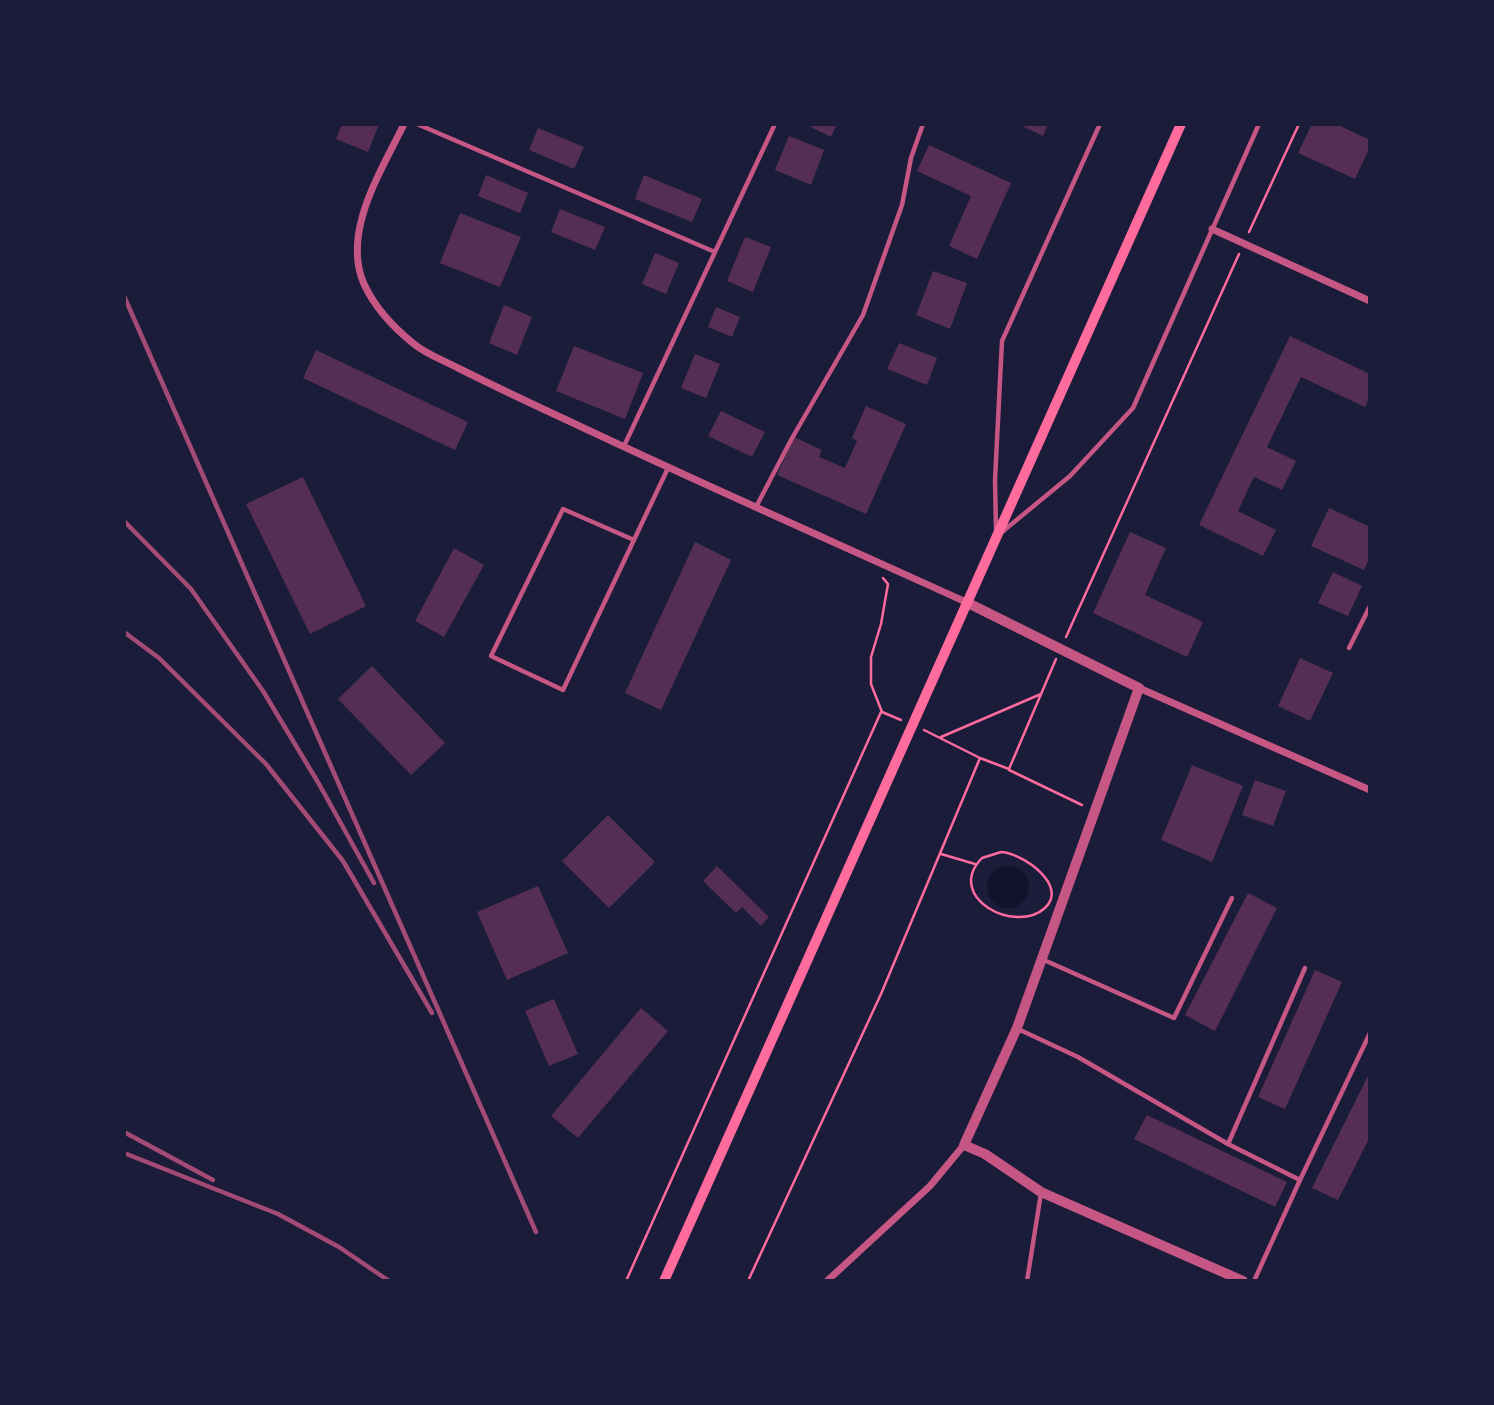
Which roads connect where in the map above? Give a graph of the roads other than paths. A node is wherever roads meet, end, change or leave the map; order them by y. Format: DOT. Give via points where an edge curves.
graph roads {
  1 [pos="404,124"];
  2 [pos="417,124"];
  3 [pos="775,124"];
  4 [pos="923,124"];
  5 [pos="1100,124"];
  6 [pos="1181,124"];
  7 [pos="1259,124"];
  8 [pos="1212,229"];
  9 [pos="715,252"];
  10 [pos="1370,301"];
  11 [pos="623,447"];
  12 [pos="668,467"];
  13 [pos="756,507"];
  14 [pos="996,537"];
  15 [pos="634,540"];
  16 [pos="966,602"];
  17 [pos="1370,606"];
  18 [pos="1349,648"];
  19 [pos="1139,688"];
  20 [pos="1370,790"];
  21 [pos="1232,898"];
  22 [pos="1042,959"];
  23 [pos="1305,968"];
  24 [pos="1017,1028"];
  25 [pos="1370,1034"];
  26 [pos="1228,1144"];
  27 [pos="964,1145"];
  28 [pos="1300,1180"];
  29 [pos="1041,1192"];
  30 [pos="664,1281"];
  31 [pos="827,1281"];
  32 [pos="1027,1281"];
  33 [pos="1243,1281"];
  34 [pos="1254,1281"];
  1 -- 11 [label="street" via="358,231 363,282 387,319 416,346"];
  2 -- 9 [label="lane"];
  3 -- 9 [label="lane"];
  4 -- 13 [label="lane" via="902,205 863,315"];
  5 -- 14 [label="lane" via="1002,341"];
  6 -- 14 [label="main road"];
  7 -- 8 [label="lane"];
  8 -- 10 [label="street"];
  8 -- 14 [label="lane" via="1133,408 1070,475"];
  9 -- 11 [label="lane"];
  11 -- 12 [label="street"];
  12 -- 13 [label="street"];
  12 -- 15 [label="lane"];
  13 -- 16 [label="street"];
  14 -- 16 [label="main road"];
  15 -- 15 [label="lane" via="564,690 491,656 563,509"];
  16 -- 19 [label="street"];
  16 -- 30 [label="main road"];
  17 -- 18 [label="lane"];
  19 -- 20 [label="street"];
  19 -- 22 [label="street"];
  21 -- 22 [label="lane" via="1174,1017"];
  22 -- 24 [label="street"];
  23 -- 26 [label="lane"];
  24 -- 26 [label="lane" via="1079,1057"];
  24 -- 27 [label="street"];
  25 -- 28 [label="lane"];
  26 -- 28 [label="lane"];
  27 -- 29 [label="street"];
  27 -- 31 [label="street" via="930,1186"];
  28 -- 34 [label="lane"];
  29 -- 32 [label="lane"];
  29 -- 33 [label="street"];
}
